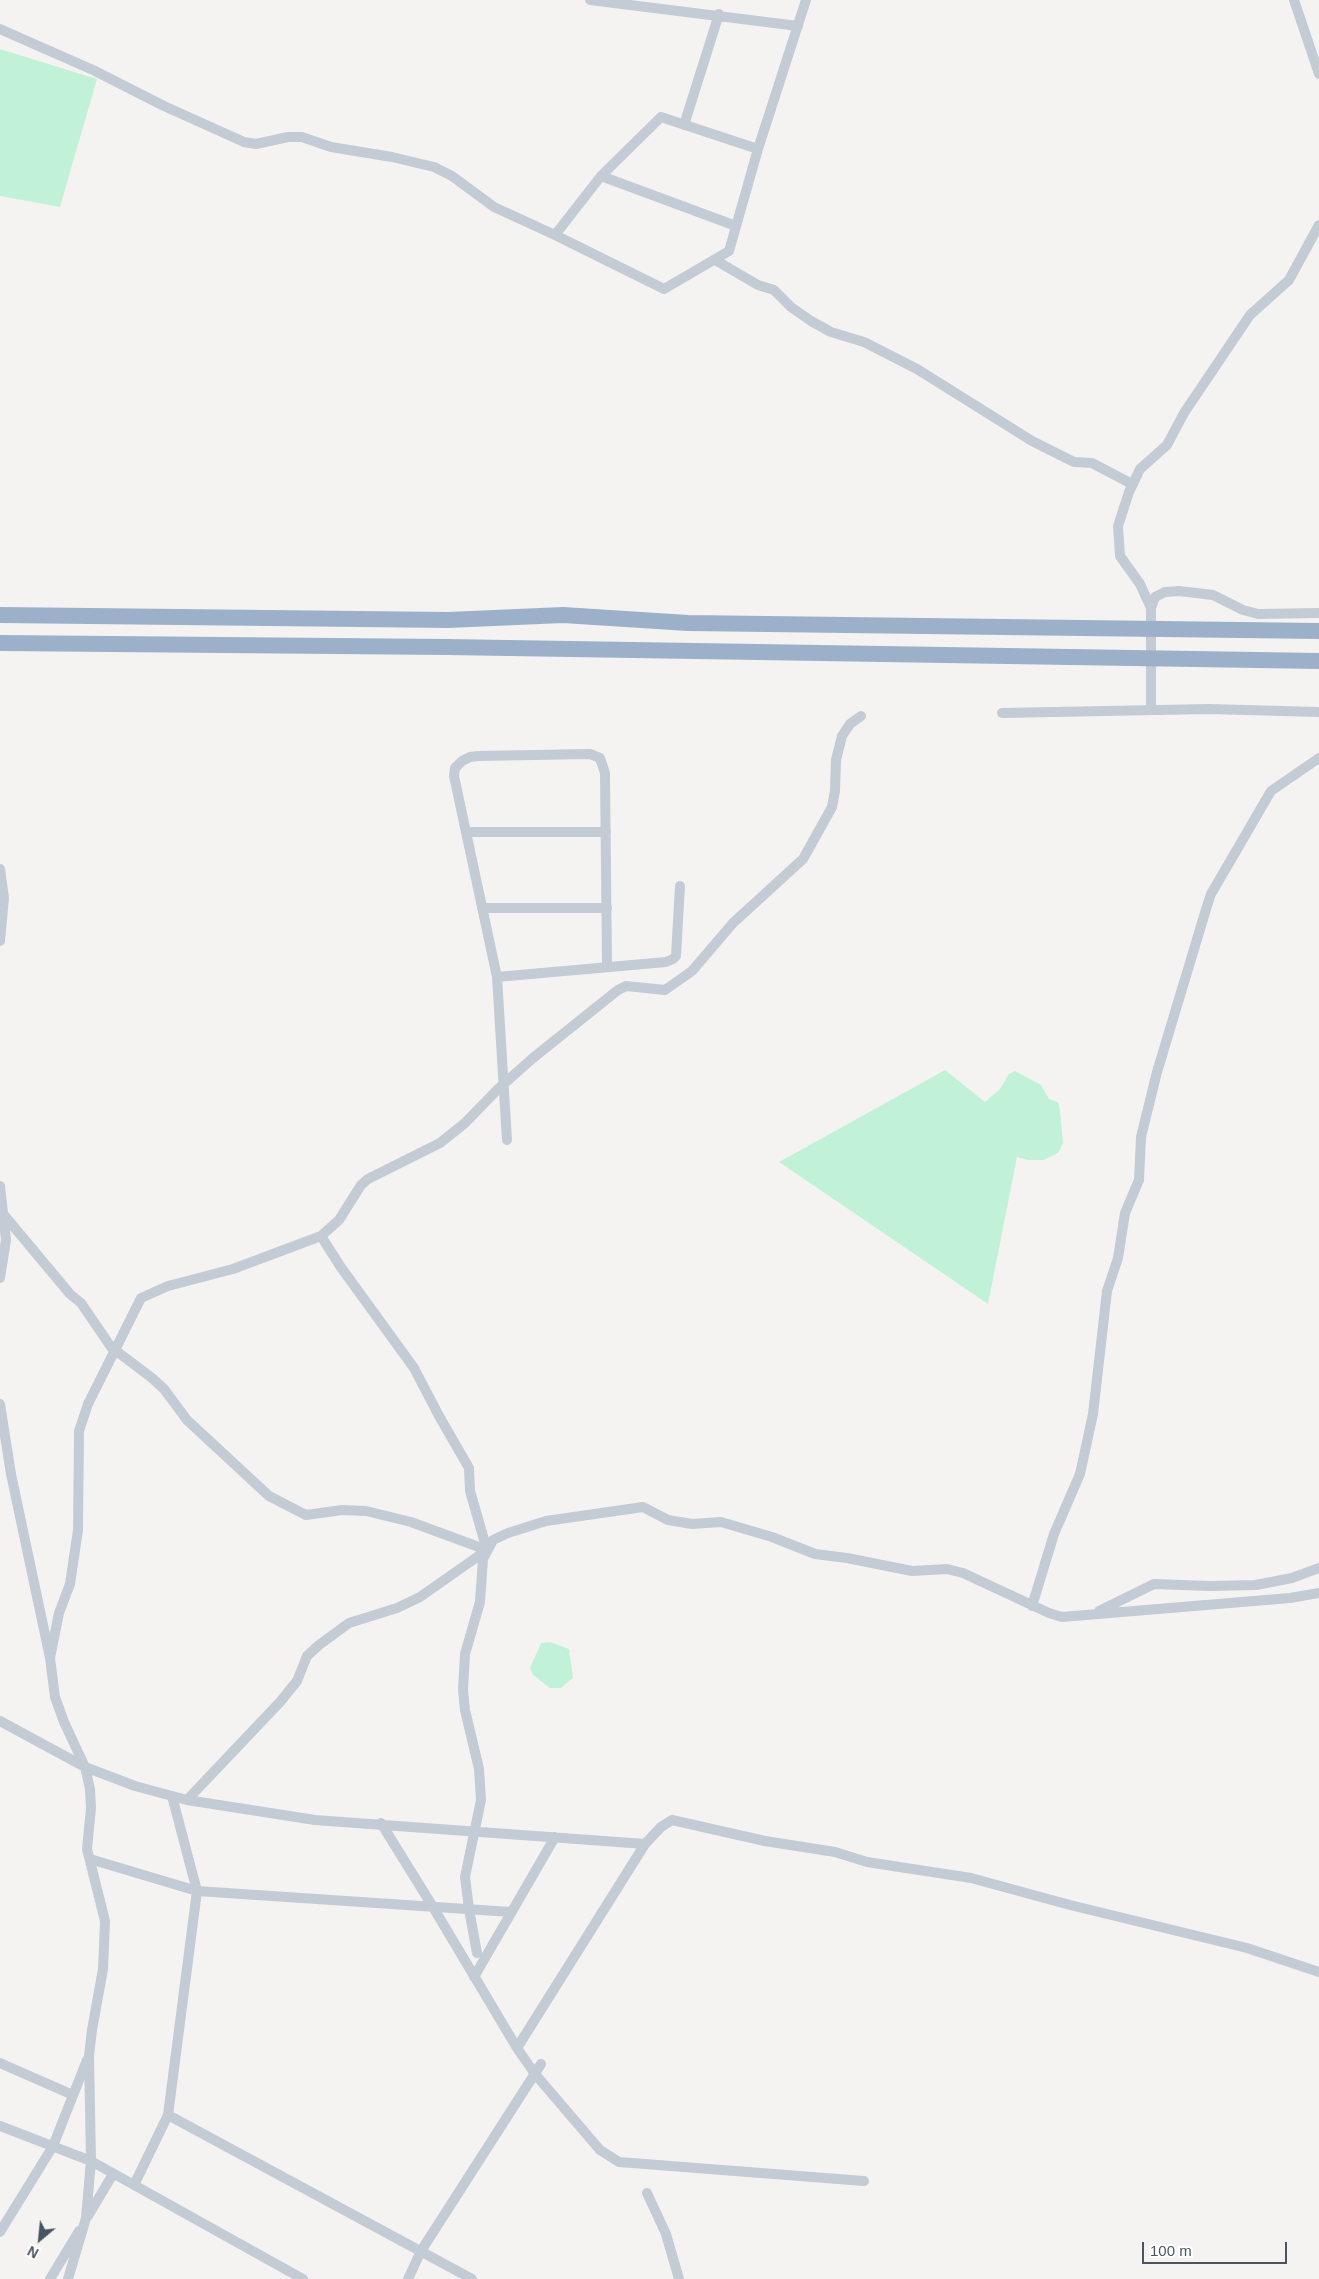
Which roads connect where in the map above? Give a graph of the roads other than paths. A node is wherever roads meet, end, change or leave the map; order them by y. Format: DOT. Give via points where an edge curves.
graph roads {
  1 [pos="590,0"];
  2 [pos="806,0"];
  3 [pos="1294,0"];
  4 [pos="720,14"];
  5 [pos="798,26"];
  6 [pos="0,29"];
  7 [pos="1319,74"];
  8 [pos="684,125"];
  9 [pos="758,149"];
  10 [pos="600,176"];
  11 [pos="1319,225"];
  12 [pos="736,226"];
  13 [pos="555,235"];
  14 [pos="715,260"];
  15 [pos="1132,484"];
  16 [pos="1151,608"];
  17 [pos="1319,613"];
  18 [pos="0,615"];
  19 [pos="1150,628"];
  20 [pos="1319,631"];
  21 [pos="0,644"];
  22 [pos="1150,660"];
  23 [pos="1319,661"];
  24 [pos="1151,710"];
  25 [pos="1319,712"];
  26 [pos="1002,713"];
  27 [pos="862,716"];
  28 [pos="1319,758"];
  29 [pos="466,832"];
  30 [pos="606,832"];
  31 [pos="0,869"];
  32 [pos="680,886"];
  33 [pos="2,897"];
  34 [pos="482,908"];
  35 [pos="606,908"];
  36 [pos="0,941"];
  37 [pos="607,967"];
  38 [pos="497,977"];
  39 [pos="504,1084"];
  40 [pos="507,1140"];
  41 [pos="0,1186"];
  42 [pos="4,1215"];
  43 [pos="321,1236"];
  44 [pos="0,1278"];
  45 [pos="116,1351"];
  46 [pos="0,1404"];
  47 [pos="487,1550"];
  48 [pos="1319,1568"];
  49 [pos="1319,1593"];
  50 [pos="1032,1606"];
  51 [pos="1092,1615"];
  52 [pos="50,1658"];
  53 [pos="0,1721"];
  54 [pos="85,1767"];
  55 [pos="172,1796"];
  56 [pos="187,1800"];
  57 [pos="381,1823"];
  58 [pos="476,1831"];
  59 [pos="555,1837"];
  60 [pos="645,1844"];
  61 [pos="90,1859"];
  62 [pos="197,1891"];
  63 [pos="434,1907"];
  64 [pos="468,1910"];
  65 [pos="511,1912"];
  66 [pos="477,1953"];
  67 [pos="1319,1972"];
  68 [pos="474,1976"];
  69 [pos="516,2048"];
  70 [pos="89,2056"];
  71 [pos="0,2064"];
  72 [pos="541,2064"];
  73 [pos="535,2074"];
  74 [pos="73,2095"];
  75 [pos="168,2115"];
  76 [pos="0,2126"];
  77 [pos="53,2146"];
  78 [pos="91,2161"];
  79 [pos="113,2174"];
  80 [pos="864,2181"];
  81 [pos="134,2185"];
  82 [pos="647,2192"];
  83 [pos="85,2220"];
  84 [pos="0,2232"];
  85 [pos="421,2251"];
  86 [pos="50,2279"];
  87 [pos="68,2279"];
  88 [pos="303,2279"];
  89 [pos="408,2279"];
  90 [pos="472,2279"];
  91 [pos="679,2279"];
  1 -- 4 [label="street"];
  2 -- 5 [label="street"];
  3 -- 7 [label="street"];
  4 -- 5 [label="street"];
  4 -- 8 [label="street"];
  5 -- 9 [label="street"];
  6 -- 13 [label="street" via="244,142 256,144 302,136 331,147 434,166 494,207"];
  8 -- 9 [label="street"];
  8 -- 10 [label="street" via="661,117"];
  9 -- 12 [label="street"];
  10 -- 12 [label="street"];
  10 -- 13 [label="street"];
  11 -- 15 [label="street" via="1289,280 1250,315 1184,413 1168,444 1140,468"];
  12 -- 14 [label="street" via="729,251"];
  13 -- 14 [label="street" via="664,289"];
  14 -- 15 [label="street" via="758,285 774,290 791,308 831,332 864,342 917,369 1032,441 1074,462 1092,463"];
  15 -- 16 [label="street" via="1118,526 1120,556 1140,584"];
  16 -- 17 [label="street" via="1156,597 1165,592 1179,591 1213,595 1258,614"];
  16 -- 19 [label="street"];
  18 -- 19 [label="highway" via="448,620 563,615 688,623"];
  19 -- 20 [label="highway"];
  19 -- 22 [label="street"];
  21 -- 22 [label="highway" via="456,647"];
  22 -- 23 [label="highway"];
  22 -- 24 [label="street"];
  24 -- 25 [label="street"];
  24 -- 26 [label="street"];
  27 -- 39 [label="street" via="850,724 842,736 836,760 832,806 803,859 733,923 692,971 665,990 626,986 618,990"];
  28 -- 50 [label="street" via="1271,791 1206,906 1141,1137 1139,1180 1125,1213 1118,1258 1107,1291 1093,1414 1080,1474 1054,1534"];
  29 -- 30 [label="street"];
  29 -- 30 [label="street" via="454,776 455,768 462,761 478,756 590,754 600,758 604,765"];
  29 -- 34 [label="street"];
  30 -- 35 [label="street"];
  31 -- 33 [label="street"];
  32 -- 37 [label="street" via="676,956 666,962"];
  33 -- 36 [label="street"];
  34 -- 35 [label="street"];
  34 -- 38 [label="street"];
  35 -- 37 [label="street"];
  37 -- 38 [label="street"];
  38 -- 39 [label="street"];
  39 -- 40 [label="street"];
  39 -- 43 [label="street" via="440,1143 368,1178 339,1220"];
  41 -- 42 [label="street"];
  42 -- 44 [label="street" via="6,1240"];
  42 -- 45 [label="street" via="80,1302"];
  43 -- 45 [label="street" via="233,1269 146,1295 141,1298"];
  43 -- 47 [label="street" via="414,1368 469,1468 470,1492"];
  45 -- 47 [label="street" via="164,1389 187,1420 277,1502 306,1515 342,1510 384,1515"];
  45 -- 52 [label="street" via="88,1404 80,1431 78,1530 70,1584 59,1613"];
  46 -- 52 [label="street" via="13,1484"];
  47 -- 50 [label="street" via="493,1540 546,1521 642,1507 668,1520 692,1524 721,1522 815,1554 912,1571 947,1569 963,1573"];
  47 -- 56 [label="street" via="420,1597 349,1623 320,1644 307,1656 297,1680 280,1702"];
  47 -- 58 [label="street" via="483,1559 480,1602 466,1654 463,1690 479,1769 481,1800"];
  48 -- 51 [label="street" via="1292,1578 1256,1585 1154,1584"];
  49 -- 51 [label="street"];
  50 -- 51 [label="street" via="1062,1617"];
  52 -- 54 [label="street" via="55,1697"];
  53 -- 54 [label="street"];
  54 -- 55 [label="street"];
  54 -- 61 [label="street" via="90,1789"];
  55 -- 56 [label="street"];
  55 -- 62 [label="street"];
  56 -- 57 [label="street" via="315,1820"];
  57 -- 58 [label="street"];
  57 -- 63 [label="street"];
  58 -- 59 [label="street"];
  58 -- 64 [label="street" via="466,1866"];
  59 -- 60 [label="street"];
  59 -- 65 [label="street"];
  60 -- 67 [label="street" via="672,1820 835,1852 867,1862 971,1878 1247,1948"];
  60 -- 69 [label="street"];
  61 -- 62 [label="street"];
  61 -- 70 [label="street" via="105,1921 103,1969"];
  62 -- 63 [label="street"];
  62 -- 75 [label="street"];
  63 -- 64 [label="street"];
  63 -- 68 [label="street"];
  64 -- 65 [label="street"];
  64 -- 66 [label="street"];
  65 -- 68 [label="street"];
  68 -- 69 [label="street"];
  69 -- 73 [label="street"];
  70 -- 74 [label="street"];
  70 -- 78 [label="street"];
  71 -- 74 [label="street"];
  72 -- 73 [label="street"];
  73 -- 80 [label="street" via="591,2142 619,2162"];
  73 -- 85 [label="street"];
  74 -- 77 [label="street"];
  75 -- 81 [label="street"];
  75 -- 85 [label="street"];
  76 -- 77 [label="street"];
  77 -- 78 [label="street"];
  77 -- 84 [label="street"];
  78 -- 79 [label="street"];
  78 -- 83 [label="street"];
  79 -- 81 [label="street"];
  79 -- 83 [label="street"];
  81 -- 88 [label="street"];
  82 -- 91 [label="street" via="666,2234"];
  83 -- 86 [label="street"];
  83 -- 87 [label="street"];
  85 -- 89 [label="street"];
  85 -- 90 [label="street"];
}
